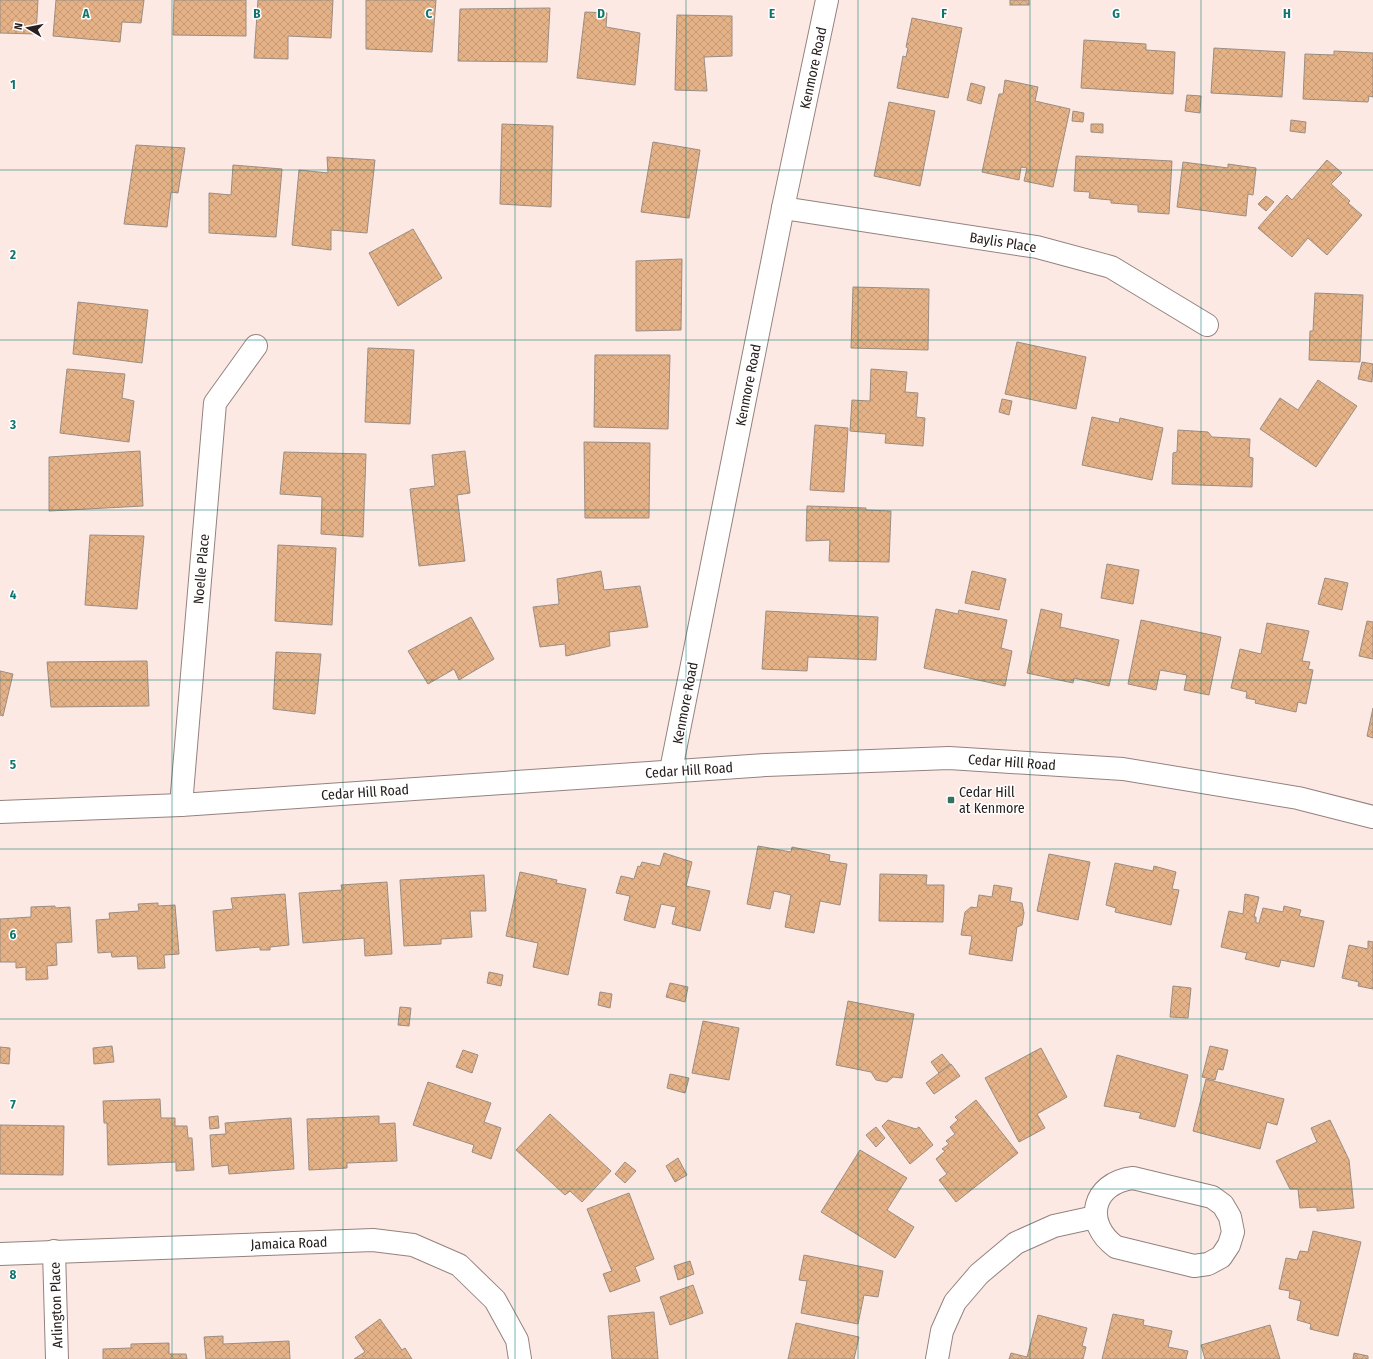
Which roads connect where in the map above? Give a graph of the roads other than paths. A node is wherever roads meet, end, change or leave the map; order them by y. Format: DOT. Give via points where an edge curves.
graph roads {
  1 [pos="827,0"];
  2 [pos="783,208"];
  3 [pos="1207,325"];
  4 [pos="256,346"];
  5 [pos="671,770"];
  6 [pos="182,805"];
  7 [pos="0,812"];
  8 [pos="1373,817"];
  9 [pos="1095,1217"];
  10 [pos="54,1251"];
  11 [pos="0,1254"];
  12 [pos="57,1359"];
  13 [pos="520,1359"];
  14 [pos="936,1359"];
  1 -- 2 [label="street, Kenmore Road"];
  2 -- 3 [label="street, Baylis Place" via="1037,247 1110,267"];
  2 -- 5 [label="street, Kenmore Road"];
  4 -- 6 [label="street, Noelle Place" via="215,403"];
  5 -- 6 [label="street, Cedar Hill Road"];
  5 -- 8 [label="street, Cedar Hill Road" via="949,758 1123,769 1298,798"];
  6 -- 7 [label="street, Cedar Hill Road"];
  9 -- 9 [label="street" via="1106,1240 1116,1247 1194,1266 1208,1264 1221,1257 1229,1245 1233,1232 1230,1217 1223,1205 1212,1197 1133,1178 1121,1179 1101,1194 1096,1205"];
  9 -- 14 [label="street" via="1054,1226 1016,1243 979,1274 955,1302 942,1331"];
  10 -- 11 [label="street, Jamaica Road"];
  10 -- 12 [label="street, Arlington Place"];
  10 -- 13 [label="street, Jamaica Road" via="373,1240 413,1245 459,1264 495,1300 517,1340"];
}
